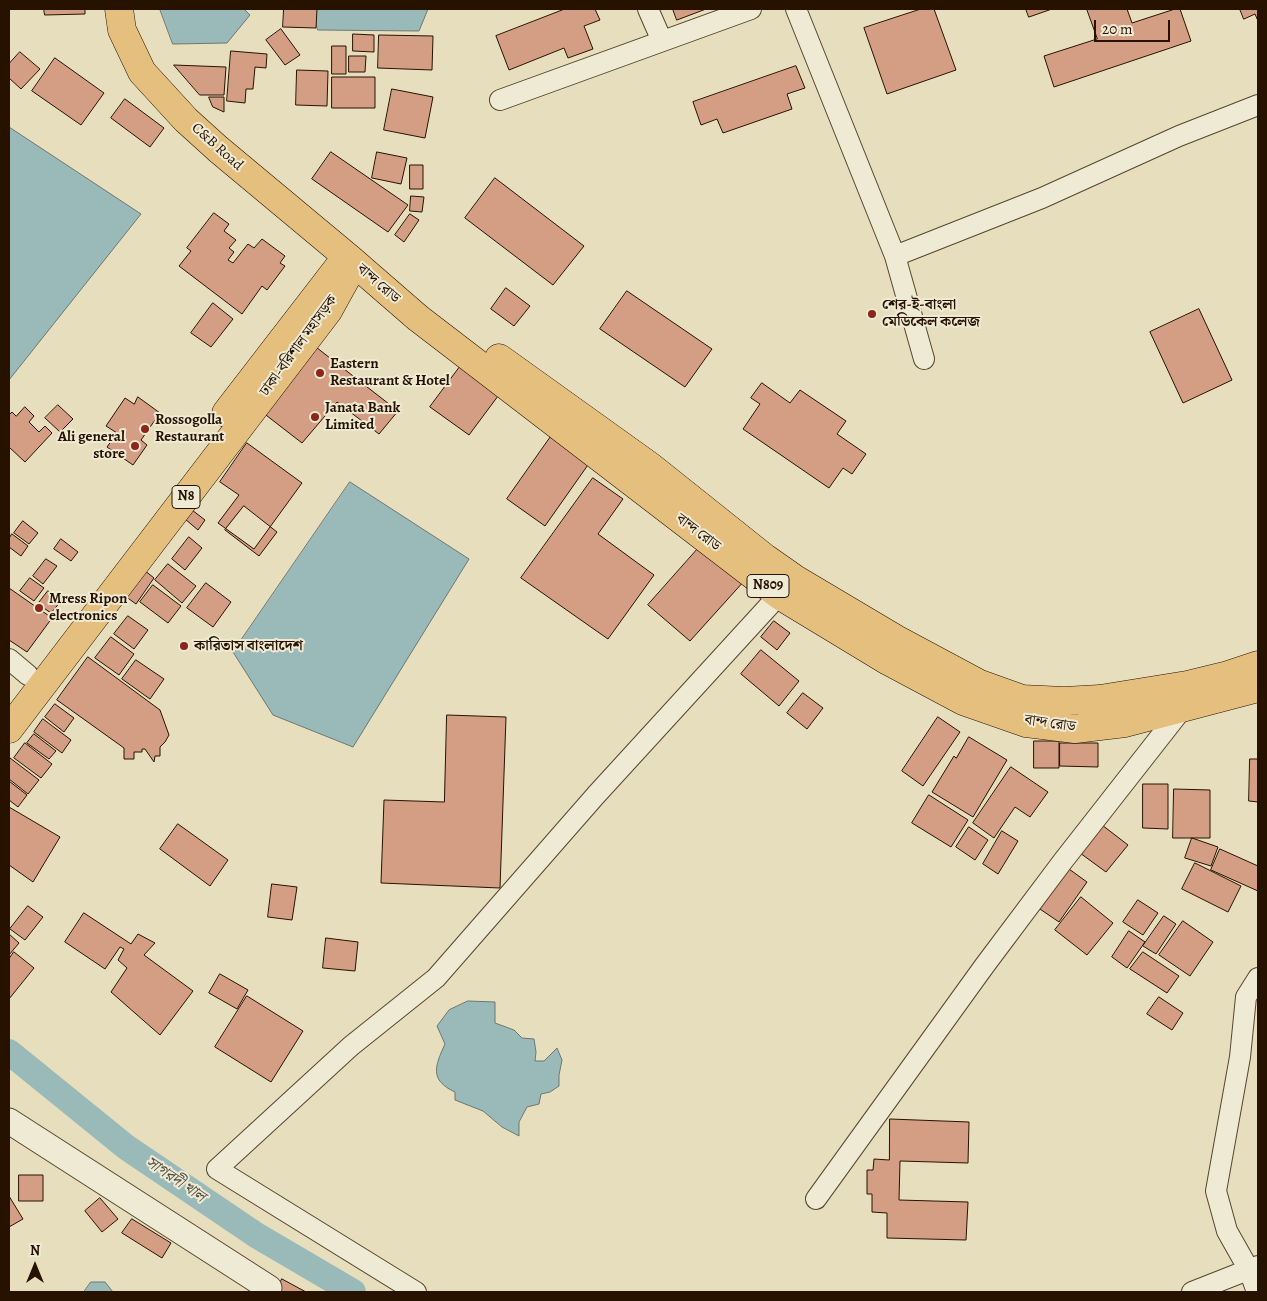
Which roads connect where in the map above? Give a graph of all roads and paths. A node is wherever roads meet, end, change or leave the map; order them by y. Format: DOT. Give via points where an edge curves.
graph roads {
  1 [pos="119,9"];
  2 [pos="648,9"];
  3 [pos="751,9"];
  4 [pos="796,9"];
  5 [pos="662,41"];
  6 [pos="500,100"];
  7 [pos="1258,105"];
  8 [pos="895,256"];
  9 [pos="350,259"];
  10 [pos="924,359"];
  11 [pos="780,595"];
  12 [pos="1258,665"];
  13 [pos="19,667"];
  14 [pos="1258,688"];
  15 [pos="9,700"];
  16 [pos="1182,709"];
  17 [pos="9,729"];
  18 [pos="1258,978"];
  19 [pos="9,1121"];
  20 [pos="816,1199"];
  21 [pos="1254,1268"];
  22 [pos="271,1291"];
  23 [pos="416,1292"];
  24 [pos="1192,1292"];
  25 [pos="1257,1292"];
  1 -- 9 [label="highway, C&B Road" via="122,30 148,79 218,149"];
  2 -- 5 [label="street"];
  3 -- 5 [label="street"];
  4 -- 8 [label="street"];
  5 -- 6 [label="street"];
  7 -- 8 [label="street" via="1179,136 1042,198"];
  8 -- 10 [label="street"];
  9 -- 11 [label="highway, বান্দ রোড / N809" via="418,318"];
  9 -- 12 [label="highway, বান্দ রোড / N809" via="428,307 652,467 795,579 980,684 1022,699 1100,699 1187,685"];
  9 -- 13 [label="highway, ঢাকা-বরিশাল মহাসড়ক / N8" via="337,269"];
  9 -- 17 [label="highway, ঢাকা-বরিশাল মহাসড়ক / N8" via="349,272 328,312"];
  11 -- 16 [label="highway, বান্দ রোড / N809" via="888,661 963,701 1026,723 1075,729 1125,723"];
  11 -- 23 [label="street" via="596,794 436,978 351,1046 217,1169"];
  13 -- 15 [label="highway, ঢাকা-বরিশাল মহাসড়ক / N8"];
  14 -- 16 [label="highway, বান্দ রোড / N809"];
  16 -- 20 [label="street" via="1063,860"];
  18 -- 21 [label="street" via="1246,997 1240,1057 1216,1190 1227,1231"];
  19 -- 22 [label="street"];
  21 -- 24 [label="street"];
  21 -- 25 [label="street"];
}
